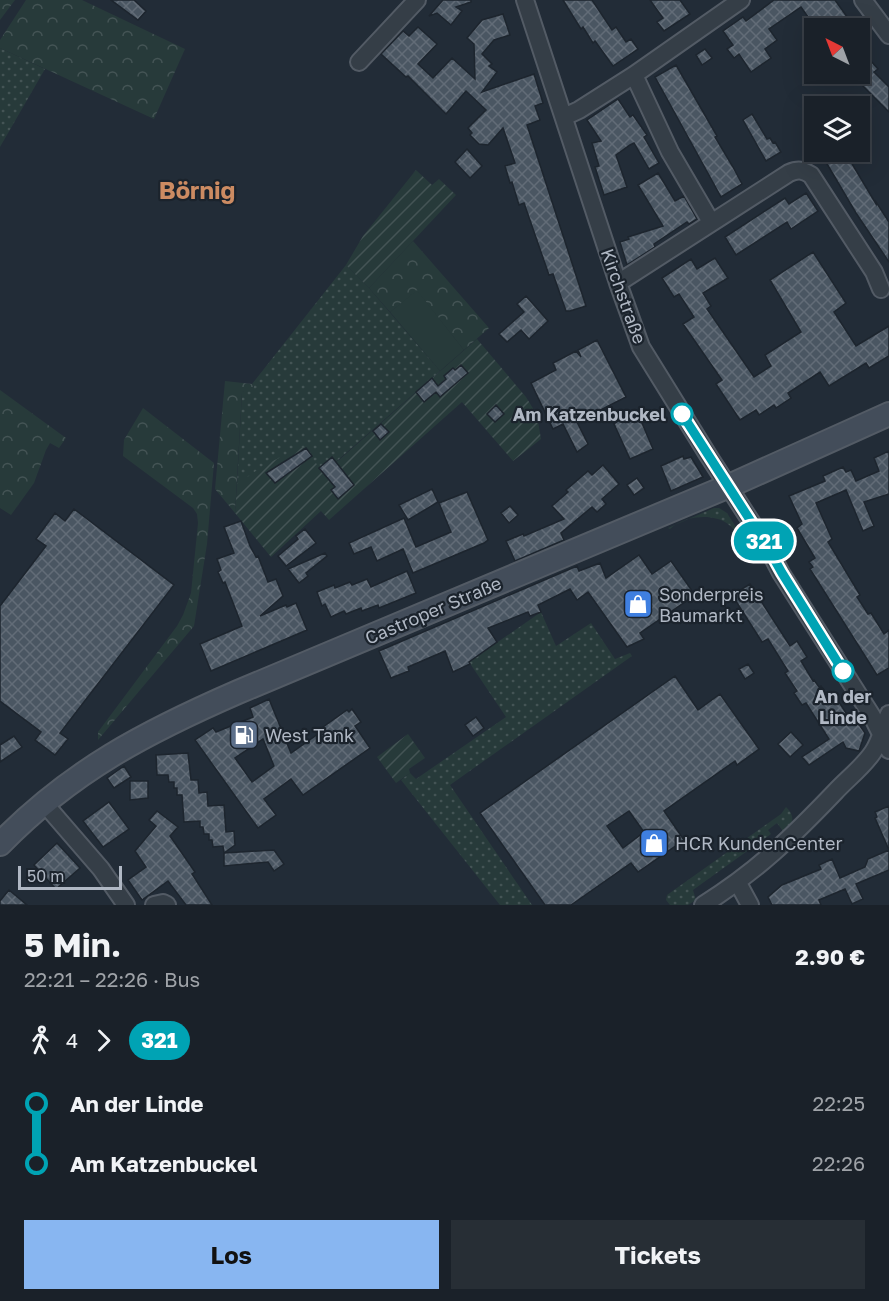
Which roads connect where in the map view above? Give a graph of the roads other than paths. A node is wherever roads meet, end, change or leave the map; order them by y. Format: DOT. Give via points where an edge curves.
graph roads {
  1 [pos="417,0"];
  2 [pos="525,0"];
  3 [pos="741,0"];
  4 [pos="863,0"];
  5 [pos="889,35"];
  6 [pos="359,62"];
  7 [pos="634,75"];
  8 [pos="564,117"];
  9 [pos="711,222"];
  10 [pos="618,283"];
  11 [pos="880,289"];
  12 [pos="889,414"];
  13 [pos="729,486"];
  14 [pos="889,714"];
  15 [pos="885,743"];
  16 [pos="44,803"];
  17 [pos="0,844"];
  18 [pos="738,883"];
  19 [pos="126,905"];
  20 [pos="153,905"];
  21 [pos="167,905"];
  22 [pos="703,905"];
  23 [pos="750,905"];
  1 -- 6 [label="street"];
  2 -- 8 [label="street, Kirchstraße"];
  3 -- 7 [label="street"];
  4 -- 5 [label="street"];
  7 -- 8 [label="street"];
  7 -- 9 [label="street" via="670,152"];
  8 -- 10 [label="street, Kirchstraße"];
  9 -- 10 [label="street"];
  9 -- 11 [label="street" via="789,173 804,171 811,175 868,263"];
  10 -- 13 [label="street, Kirchstraße" via="641,347"];
  12 -- 13 [label="main road, Castroper Straße"];
  13 -- 15 [label="street, Kirchstraße"];
  13 -- 16 [label="main road, Castroper Straße" via="179,718 116,752"];
  14 -- 15 [label="street"];
  15 -- 18 [label="street" via="782,846"];
  16 -- 17 [label="main road, Castroper Straße"];
  16 -- 19 [label="street" via="101,868"];
  18 -- 22 [label="street"];
  18 -- 23 [label="street"];
  20 -- 21 [label="street"];
}
